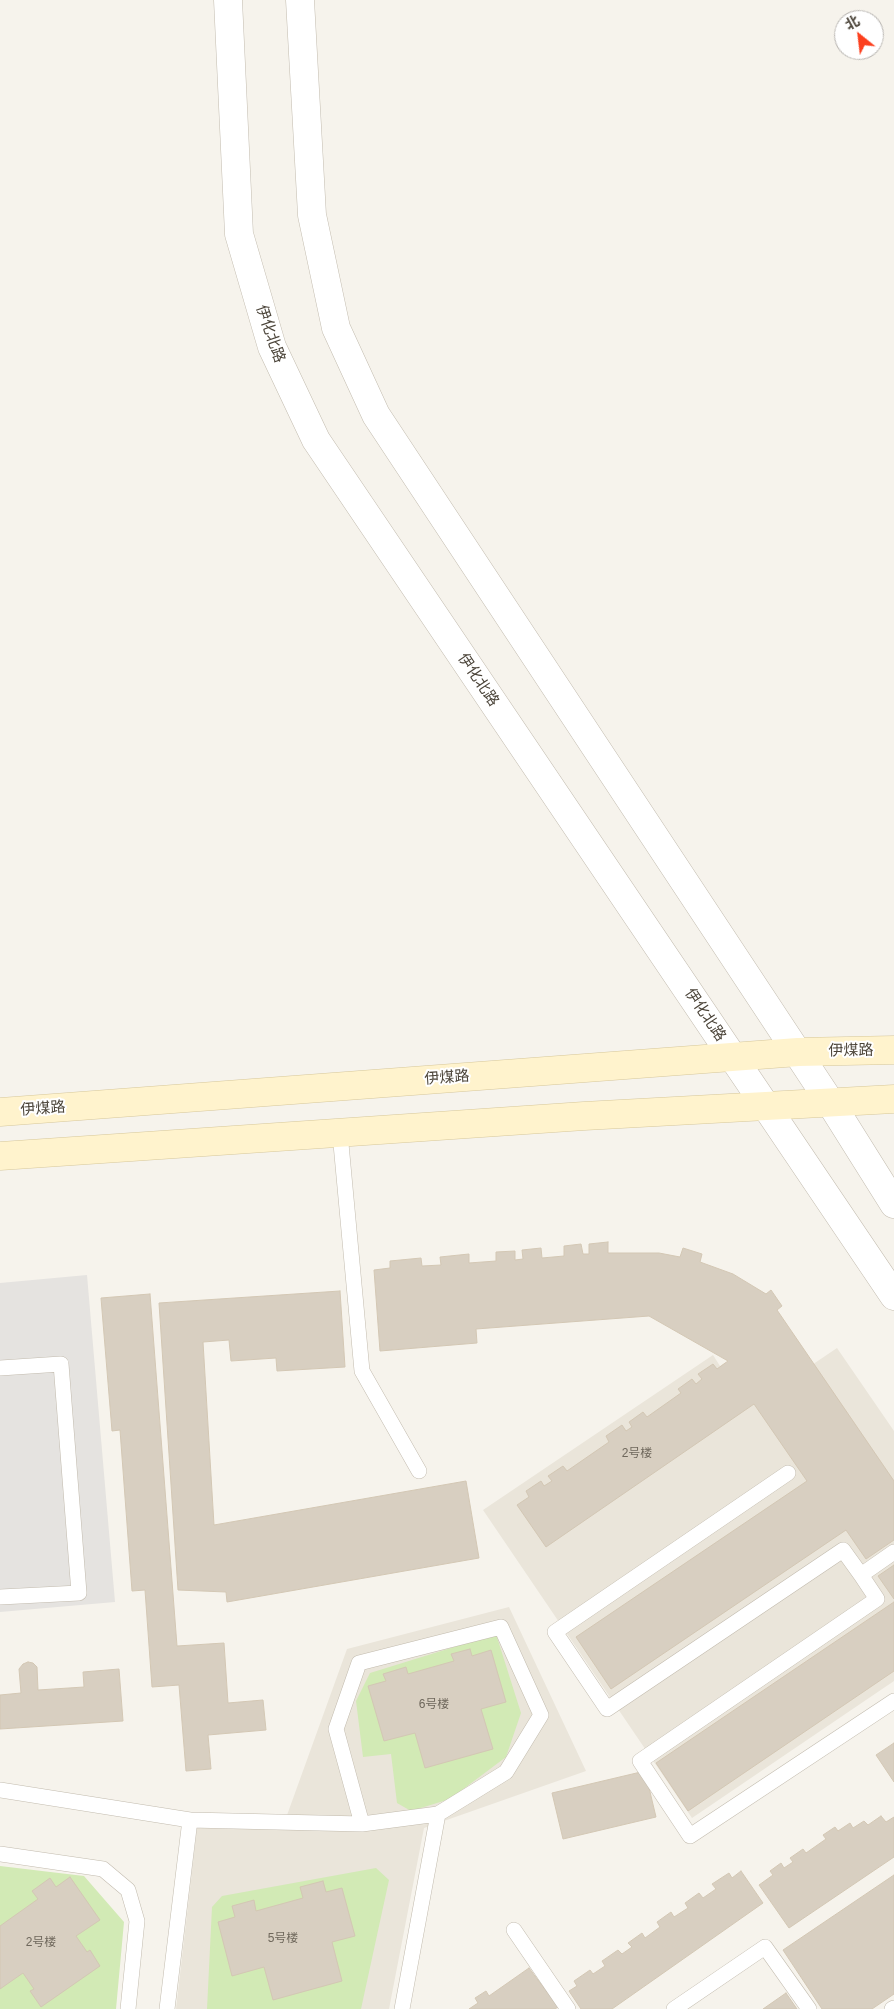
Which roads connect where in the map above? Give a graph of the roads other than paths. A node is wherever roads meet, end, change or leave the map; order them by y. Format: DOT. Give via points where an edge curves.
graph roads {
  1 [pos="228,0"];
  2 [pos="300,0"];
  3 [pos="894,1050"];
  4 [pos="798,1052"];
  5 [pos="733,1057"];
  6 [pos="894,1098"];
  7 [pos="830,1102"];
  8 [pos="766,1106"];
  9 [pos="0,1112"];
  10 [pos="340,1133"];
  11 [pos="0,1156"];
  12 [pos="894,1204"];
  13 [pos="894,1296"];
  14 [pos="0,1368"];
  15 [pos="419,1471"];
  16 [pos="788,1473"];
  17 [pos="894,1552"];
  18 [pos="861,1575"];
  19 [pos="0,1597"];
  20 [pos="894,1701"];
  21 [pos="0,1790"];
  22 [pos="438,1814"];
  23 [pos="190,1820"];
  24 [pos="362,1824"];
  25 [pos="0,1854"];
  26 [pos="514,1930"];
  27 [pos="128,2009"];
  28 [pos="167,2009"];
  29 [pos="402,2009"];
  30 [pos="568,2009"];
  31 [pos="674,2009"];
  32 [pos="809,2009"];
  1 -- 5 [label="street, 伊化北路" via="239,234 272,347 316,440"];
  2 -- 4 [label="street" via="312,215 336,328 376,415"];
  3 -- 4 [label="main road, 伊煤路"];
  4 -- 5 [label="main road, 伊煤路"];
  4 -- 7 [label="street"];
  5 -- 8 [label="street, 伊化北路"];
  5 -- 9 [label="main road, 伊煤路"];
  6 -- 7 [label="main road"];
  7 -- 8 [label="main road"];
  7 -- 12 [label="street"];
  8 -- 10 [label="main road"];
  8 -- 13 [label="street, 伊化北路"];
  10 -- 11 [label="main road"];
  10 -- 15 [label="lane" via="362,1370"];
  14 -- 19 [label="lane" via="61,1364 79,1593"];
  16 -- 18 [label="lane" via="555,1632 607,1709 843,1550"];
  17 -- 18 [label="lane"];
  18 -- 20 [label="lane" via="878,1599 640,1761 690,1836"];
  21 -- 23 [label="lane"];
  22 -- 24 [label="lane"];
  22 -- 24 [label="lane" via="506,1772 541,1715 501,1627 359,1663 336,1729"];
  22 -- 29 [label="lane"];
  23 -- 24 [label="lane"];
  23 -- 28 [label="lane"];
  25 -- 27 [label="lane" via="103,1869 128,1890 137,1921"];
  26 -- 30 [label="lane"];
  31 -- 32 [label="lane" via="765,1947"];
}
